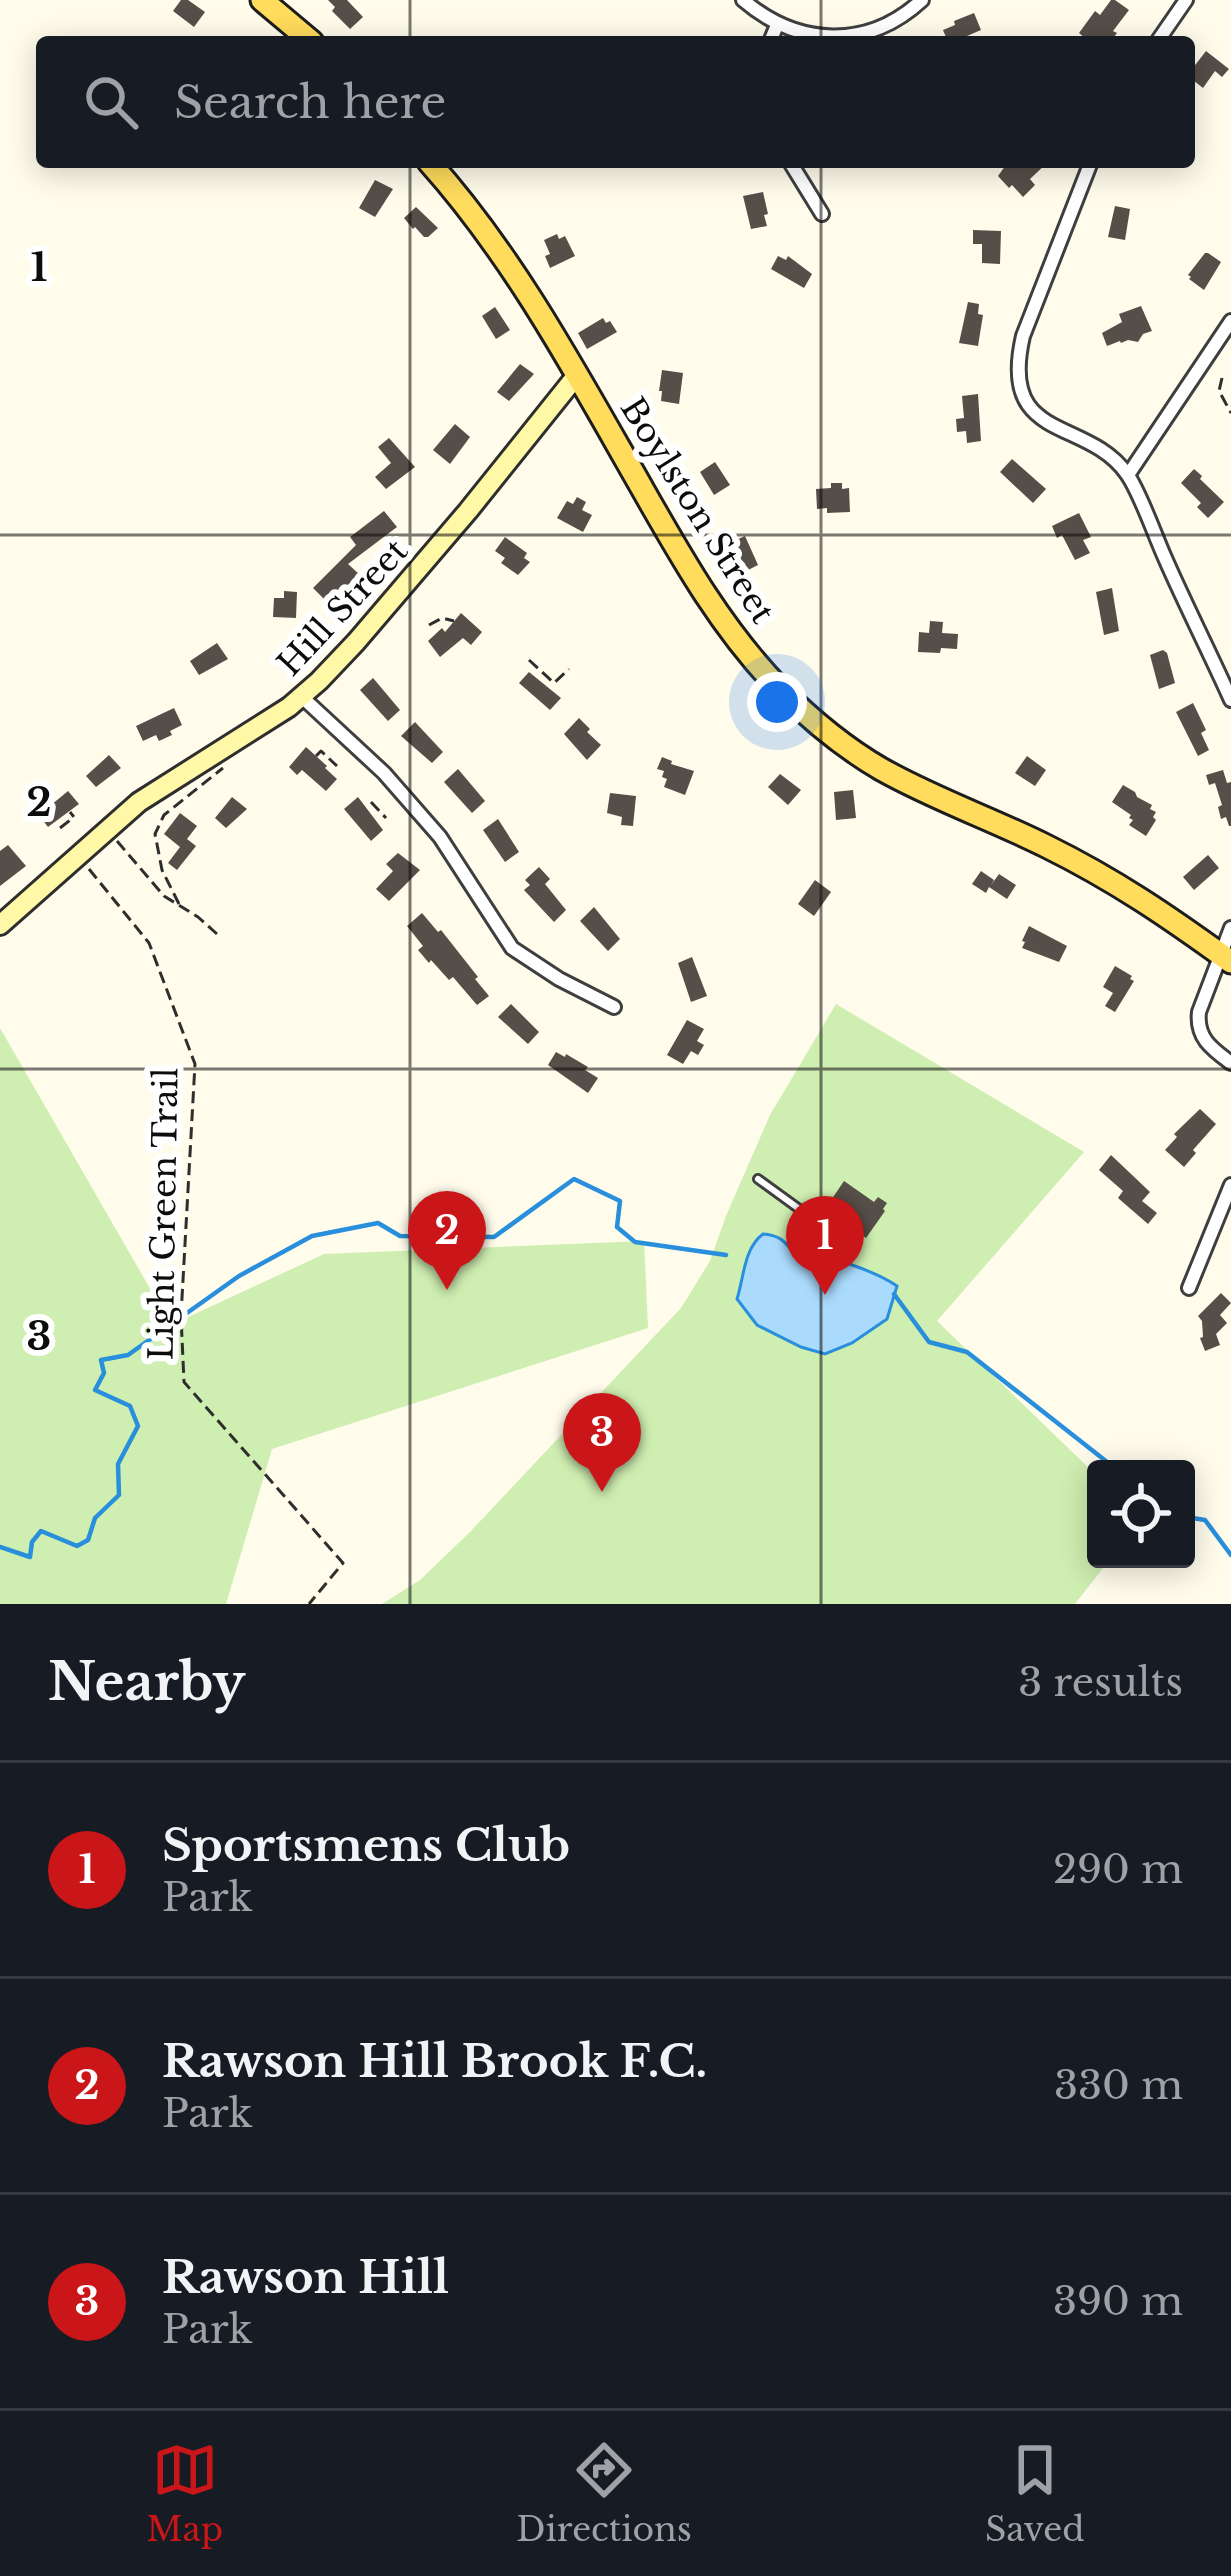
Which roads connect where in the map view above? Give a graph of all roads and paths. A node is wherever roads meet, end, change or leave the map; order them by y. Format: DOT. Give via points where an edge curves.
graph roads {
  1 [pos="262,0"];
  2 [pos="742,0"];
  3 [pos="922,0"];
  4 [pos="1186,0"];
  5 [pos="777,25"];
  6 [pos="305,36"];
  7 [pos="772,36"];
  8 [pos="1161,36"];
  9 [pos="436,168"];
  10 [pos="794,168"];
  11 [pos="1089,168"];
  12 [pos="822,214"];
  13 [pos="1231,321"];
  14 [pos="577,375"];
  15 [pos="1222,379"];
  16 [pos="1231,413"];
  17 [pos="1128,475"];
  18 [pos="454,621"];
  19 [pos="429,626"];
  20 [pos="529,660"];
  21 [pos="569,669"];
  22 [pos="1229,690"];
  23 [pos="302,697"];
  24 [pos="232,744"];
  25 [pos="316,756"];
  26 [pos="338,766"];
  27 [pos="371,802"];
  28 [pos="70,812"];
  29 [pos="386,818"];
  30 [pos="60,828"];
  31 [pos="107,831"];
  32 [pos="78,857"];
  33 [pos="178,904"];
  34 [pos="0,925"];
  35 [pos="1231,928"];
  36 [pos="217,934"];
  37 [pos="1226,958"];
  38 [pos="614,1007"];
  39 [pos="1231,1064"];
  40 [pos="758,1179"];
  41 [pos="1231,1185"];
  42 [pos="846,1243"];
  43 [pos="1189,1288"];
  44 [pos="309,1604"];
  1 -- 6 [label="main road"];
  2 -- 5 [label="street"];
  3 -- 5 [label="street" via="855,35 815,36"];
  4 -- 8 [label="street"];
  5 -- 7 [label="street"];
  9 -- 14 [label="main road, Boylston Street"];
  10 -- 12 [label="street"];
  11 -- 17 [label="street" via="1023,337 1019,379 1044,422"];
  13 -- 17 [label="street"];
  14 -- 23 [label="street, Hill Street" via="382,613"];
  14 -- 37 [label="main road, Boylston Street" via="712,606 820,726 880,768 1108,879"];
  15 -- 16 [label="path"];
  17 -- 22 [label="street"];
  18 -- 19 [label="path"];
  20 -- 21 [label="path" via="554,683"];
  23 -- 24 [label="street, Hill Street"];
  23 -- 38 [label="street" via="440,837 512,948"];
  24 -- 31 [label="street, Hill Street"];
  24 -- 33 [label="path" via="223,769 164,815 155,833"];
  25 -- 26 [label="path" via="321,751"];
  27 -- 29 [label="path"];
  28 -- 30 [label="path" via="74,817"];
  31 -- 32 [label="street, Hill Street"];
  31 -- 33 [label="path"];
  32 -- 34 [label="street, Hill Street"];
  32 -- 44 [label="path, Light Green Trail" via="149,943 195,1064 184,1382 344,1563"];
  33 -- 36 [label="path"];
  35 -- 37 [label="street"];
  37 -- 39 [label="street" via="1198,1025"];
  40 -- 42 [label="lane"];
  41 -- 43 [label="street"];
}
